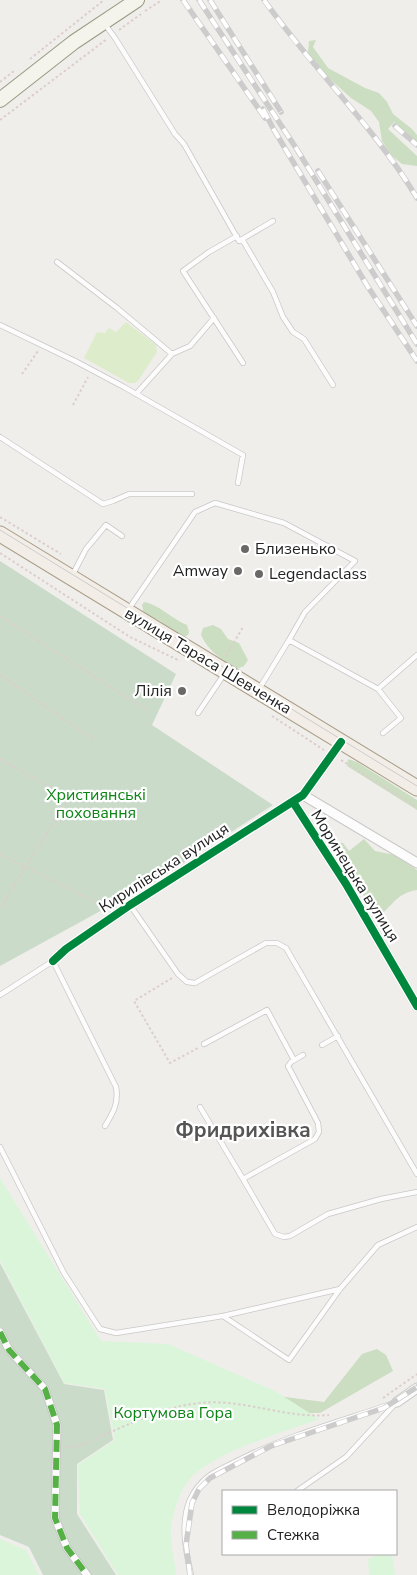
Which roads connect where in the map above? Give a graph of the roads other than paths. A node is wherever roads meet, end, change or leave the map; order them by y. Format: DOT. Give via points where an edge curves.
graph roads {
  1 [pos="142,5"];
  2 [pos="104,22"];
  3 [pos="0,100"];
  4 [pos="273,221"];
  5 [pos="237,236"];
  6 [pos="242,239"];
  7 [pos="57,262"];
  8 [pos="214,318"];
  9 [pos="0,325"];
  10 [pos="172,354"];
  11 [pos="243,363"];
  12 [pos="333,385"];
  13 [pos="136,394"];
  14 [pos="0,437"];
  15 [pos="238,483"];
  16 [pos="192,494"];
  17 [pos="0,534"];
  18 [pos="122,536"];
  19 [pos="74,571"];
  20 [pos="127,611"];
  21 [pos="289,640"];
  22 [pos="417,655"];
  23 [pos="225,665"];
  24 [pos="378,689"];
  25 [pos="257,691"];
  26 [pos="198,713"];
  27 [pos="383,733"];
  28 [pos="341,742"];
  29 [pos="417,788"];
  30 [pos="303,795"];
  31 [pos="293,802"];
  32 [pos="417,863"];
  33 [pos="130,905"];
  34 [pos="53,961"];
  35 [pos="0,995"];
  36 [pos="417,1006"];
  37 [pos="338,1036"];
  38 [pos="204,1044"];
  39 [pos="322,1045"];
  40 [pos="303,1055"];
  41 [pos="294,1060"];
  42 [pos="200,1107"];
  43 [pos="105,1126"];
  44 [pos="0,1147"];
  45 [pos="417,1174"];
  46 [pos="243,1179"];
  47 [pos="417,1192"];
  48 [pos="417,1227"];
  49 [pos="340,1289"];
  50 [pos="222,1316"];
  51 [pos="0,1332"];
  52 [pos="417,1388"];
  53 [pos="397,1402"];
  54 [pos="298,1490"];
  55 [pos="87,1575"];
  56 [pos="191,1575"];
  1 -- 2 [label="main road"];
  2 -- 3 [label="main road"];
  2 -- 5 [label="lane" via="184,144"];
  4 -- 6 [label="lane"];
  5 -- 6 [label="lane" via="239,241"];
  5 -- 8 [label="lane" via="183,271"];
  6 -- 12 [label="lane" via="273,292 283,317 293,332 304,339"];
  7 -- 10 [label="lane"];
  8 -- 10 [label="lane" via="190,346"];
  8 -- 11 [label="lane"];
  9 -- 13 [label="lane"];
  10 -- 13 [label="lane"];
  13 -- 15 [label="lane" via="243,455"];
  14 -- 16 [label="lane" via="103,504 129,494"];
  17 -- 19 [label="main road, вулиця Тараса Шевченка"];
  18 -- 19 [label="lane" via="106,525 86,549"];
  19 -- 20 [label="main road, вулиця Тараса Шевченка"];
  20 -- 21 [label="lane" via="195,512 215,503 284,524 355,561 305,612"];
  20 -- 23 [label="main road, вулиця Тараса Шевченка"];
  21 -- 24 [label="lane"];
  21 -- 25 [label="lane"];
  22 -- 24 [label="lane"];
  23 -- 25 [label="main road, вулиця Тараса Шевченка"];
  23 -- 26 [label="lane"];
  24 -- 27 [label="lane" via="401,718"];
  25 -- 28 [label="main road, вулиця Тараса Шевченка"];
  28 -- 29 [label="main road, вулиця Тараса Шевченка"];
  28 -- 30 [label="street, Моринецька вулиця"];
  30 -- 31 [label="street, Моринецька вулиця"];
  30 -- 32 [label="street"];
  31 -- 33 [label="street, Кирилівська вулиця"];
  31 -- 36 [label="street, Моринецька вулиця" via="346,884"];
  33 -- 34 [label="street, Кирилівська вулиця"];
  33 -- 37 [label="lane" via="187,982 195,983 266,943 277,943 286,948"];
  34 -- 35 [label="lane"];
  34 -- 43 [label="lane" via="116,1087 116,1105"];
  37 -- 39 [label="lane"];
  37 -- 45 [label="lane"];
  38 -- 41 [label="lane" via="267,1010"];
  40 -- 41 [label="lane"];
  41 -- 46 [label="lane" via="289,1069 318,1123 319,1132 314,1139"];
  42 -- 46 [label="lane"];
  44 -- 50 [label="lane" via="64,1273 100,1329 116,1333"];
  46 -- 47 [label="lane" via="275,1234 284,1237 328,1214 381,1198"];
  48 -- 49 [label="lane" via="378,1245"];
  49 -- 50 [label="lane"];
  49 -- 50 [label="lane" via="289,1360"];
  51 -- 55 [label="street" via="9,1350 45,1389 57,1425 55,1518 67,1548"];
  52 -- 53 [label="street"];
  53 -- 54 [label="lane" via="346,1457"];
  53 -- 56 [label="lane" via="286,1439 208,1477 190,1501 187,1514 186,1549"];
}
